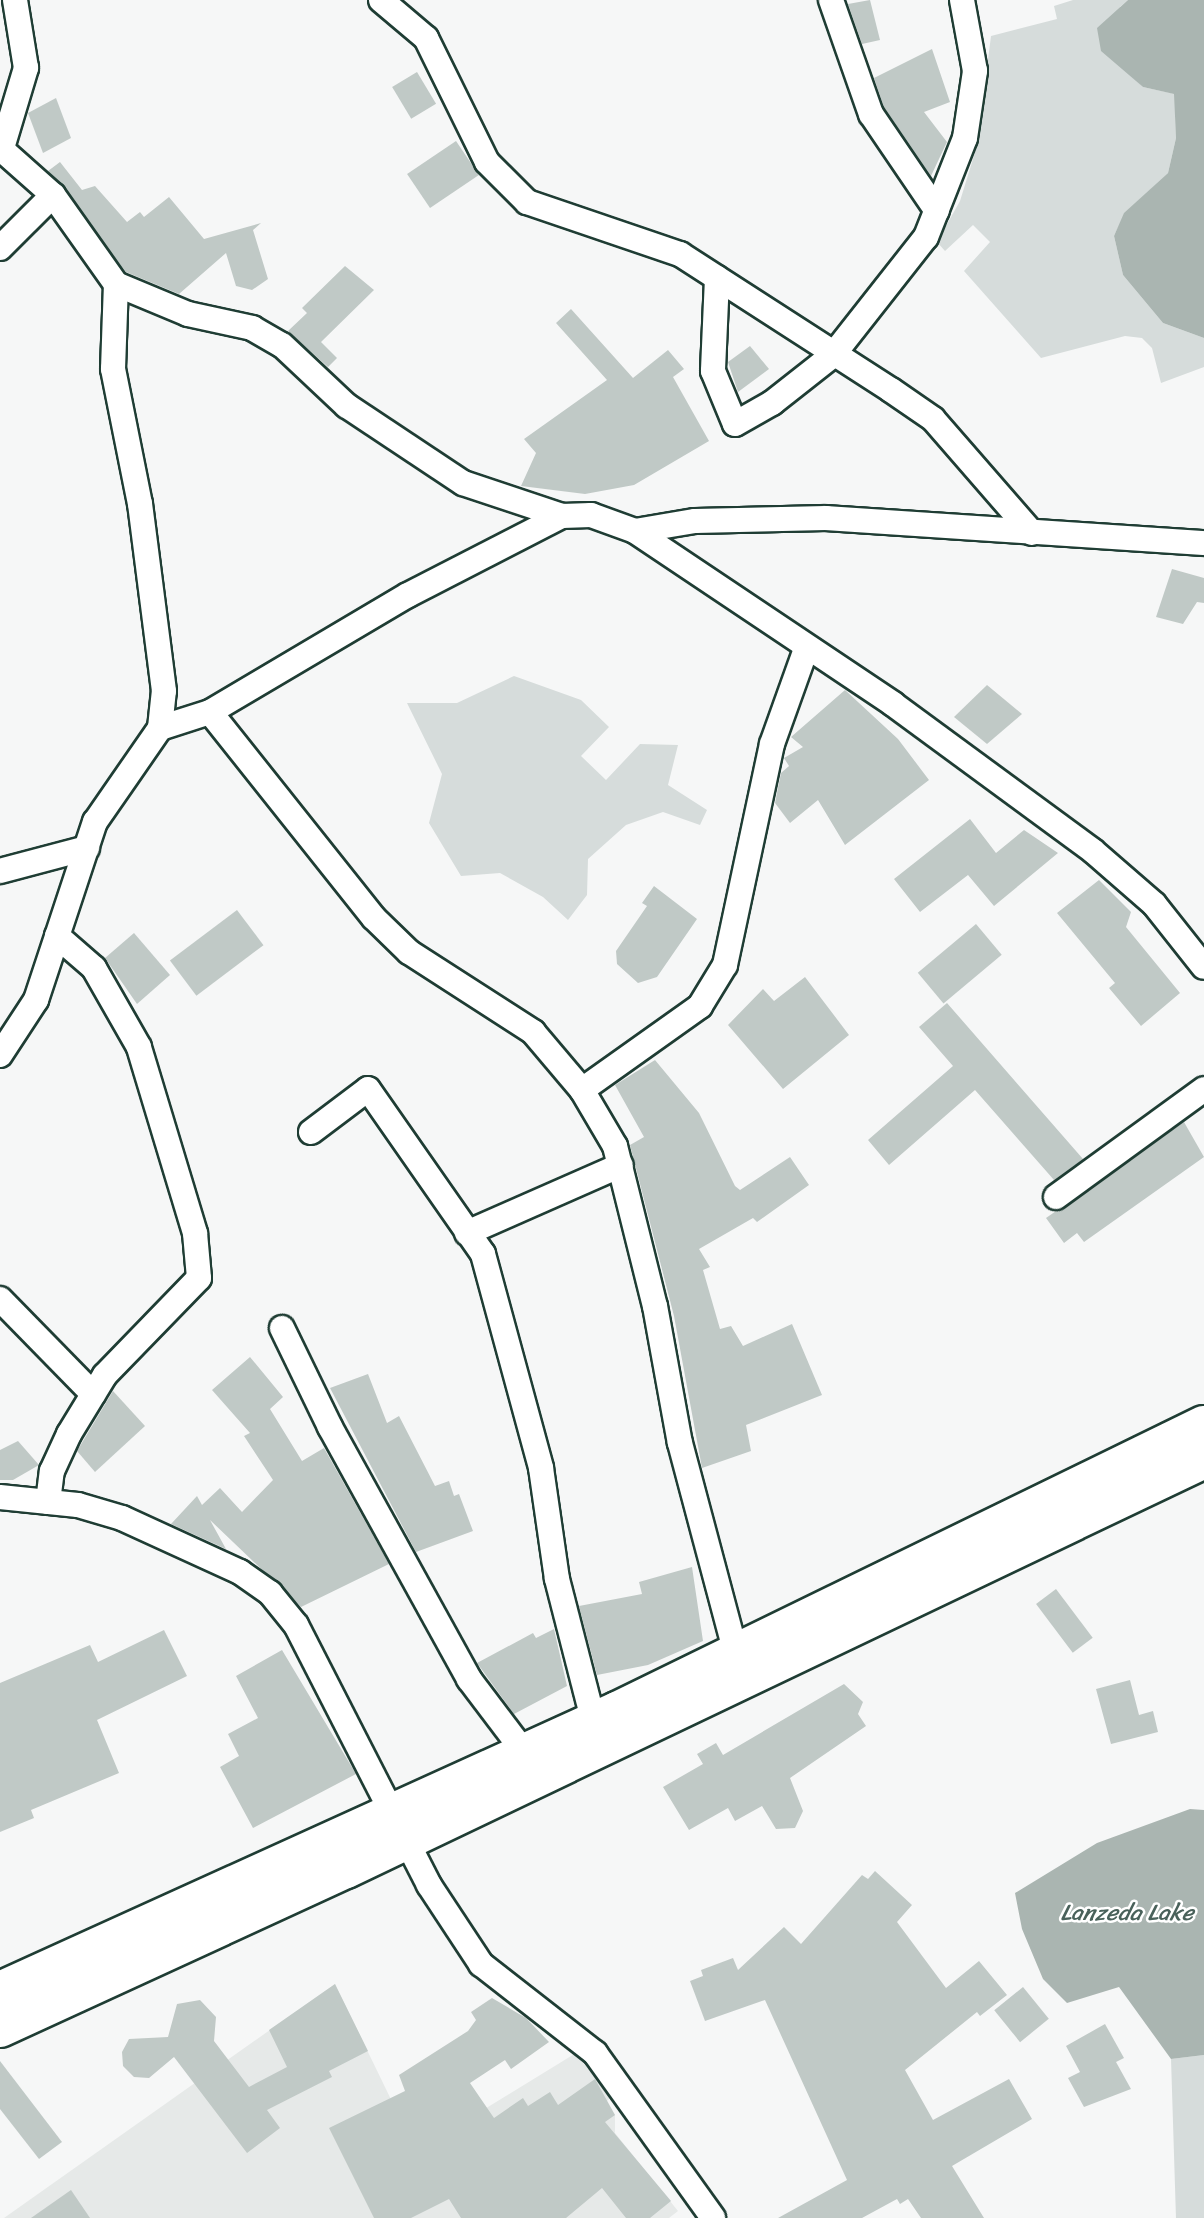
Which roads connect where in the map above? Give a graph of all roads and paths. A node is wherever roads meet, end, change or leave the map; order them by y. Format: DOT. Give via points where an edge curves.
graph roads {
  1 [pos="15,0"];
  2 [pos="381,0"];
  3 [pos="831,0"];
  4 [pos="962,0"];
  5 [pos="1,148"];
  6 [pos="53,195"];
  7 [pos="937,211"];
  8 [pos="0,248"];
  9 [pos="717,278"];
  10 [pos="116,284"];
  11 [pos="833,355"];
  12 [pos="562,516"];
  13 [pos="635,531"];
  14 [pos="1032,533"];
  15 [pos="1204,543"];
  16 [pos="806,649"];
  17 [pos="210,712"];
  18 [pos="160,728"];
  19 [pos="87,848"];
  20 [pos="0,871"];
  21 [pos="57,936"];
  22 [pos="1204,967"];
  23 [pos="0,1055"];
  24 [pos="1204,1089"];
  25 [pos="582,1090"];
  26 [pos="311,1132"];
  27 [pos="621,1165"];
  28 [pos="1056,1197"];
  29 [pos="467,1233"];
  30 [pos="0,1299"];
  31 [pos="282,1328"];
  32 [pos="93,1394"];
  33 [pos="1204,1425"];
  34 [pos="1204,1459"];
  35 [pos="0,1497"];
  36 [pos="48,1502"];
  37 [pos="736,1653"];
  38 [pos="597,1735"];
  39 [pos="525,1753"];
  40 [pos="400,1827"];
  41 [pos="0,1992"];
  42 [pos="0,2028"];
  43 [pos="713,2218"];
  1 -- 5 [label="street" via="26,68"];
  2 -- 9 [label="street" via="426,38 487,162 527,202 680,254"];
  3 -- 7 [label="street" via="871,114"];
  4 -- 7 [label="street" via="975,71 965,138"];
  5 -- 6 [label="street"];
  6 -- 8 [label="street"];
  6 -- 10 [label="street"];
  7 -- 11 [label="street" via="912,257"];
  9 -- 11 [label="street"];
  9 -- 11 [label="street" via="713,371 735,424 772,403"];
  10 -- 12 [label="street" via="188,314 252,328 282,345 347,405 424,460 463,483"];
  10 -- 18 [label="street" via="113,369 140,504 164,691"];
  11 -- 14 [label="street" via="933,419"];
  12 -- 13 [label="street" via="591,514"];
  12 -- 17 [label="street" via="408,595"];
  13 -- 14 [label="street" via="695,521 826,518"];
  13 -- 16 [label="street"];
  14 -- 15 [label="street"];
  16 -- 22 [label="street" via="892,704 1093,851 1154,904"];
  16 -- 25 [label="street" via="772,744 725,965 701,1006"];
  17 -- 18 [label="street"];
  17 -- 25 [label="street" via="374,918 409,952 533,1032"];
  18 -- 19 [label="street" via="96,822"];
  19 -- 20 [label="street"];
  19 -- 21 [label="street"];
  21 -- 23 [label="street" via="36,1000"];
  21 -- 32 [label="street" via="94,968 139,1047 195,1233 199,1279 112,1367"];
  24 -- 28 [label="street"];
  25 -- 27 [label="street"];
  26 -- 29 [label="street" via="368,1089"];
  27 -- 29 [label="street"];
  27 -- 37 [label="street" via="680,1443"];
  29 -- 38 [label="street" via="484,1254 509,1338 541,1468 557,1579"];
  30 -- 32 [label="street"];
  31 -- 39 [label="street" via="330,1427 469,1679"];
  32 -- 36 [label="street" via="52,1471"];
  33 -- 37 [label="highway"];
  34 -- 38 [label="highway"];
  35 -- 36 [label="street"];
  36 -- 40 [label="street" via="122,1518 240,1572 270,1592 296,1625"];
  37 -- 38 [label="highway"];
  38 -- 39 [label="highway"];
  38 -- 40 [label="highway"];
  39 -- 40 [label="highway"];
  40 -- 41 [label="highway"];
  40 -- 42 [label="highway"];
  40 -- 43 [label="street" via="429,1885 481,1964 595,2053"];
}
